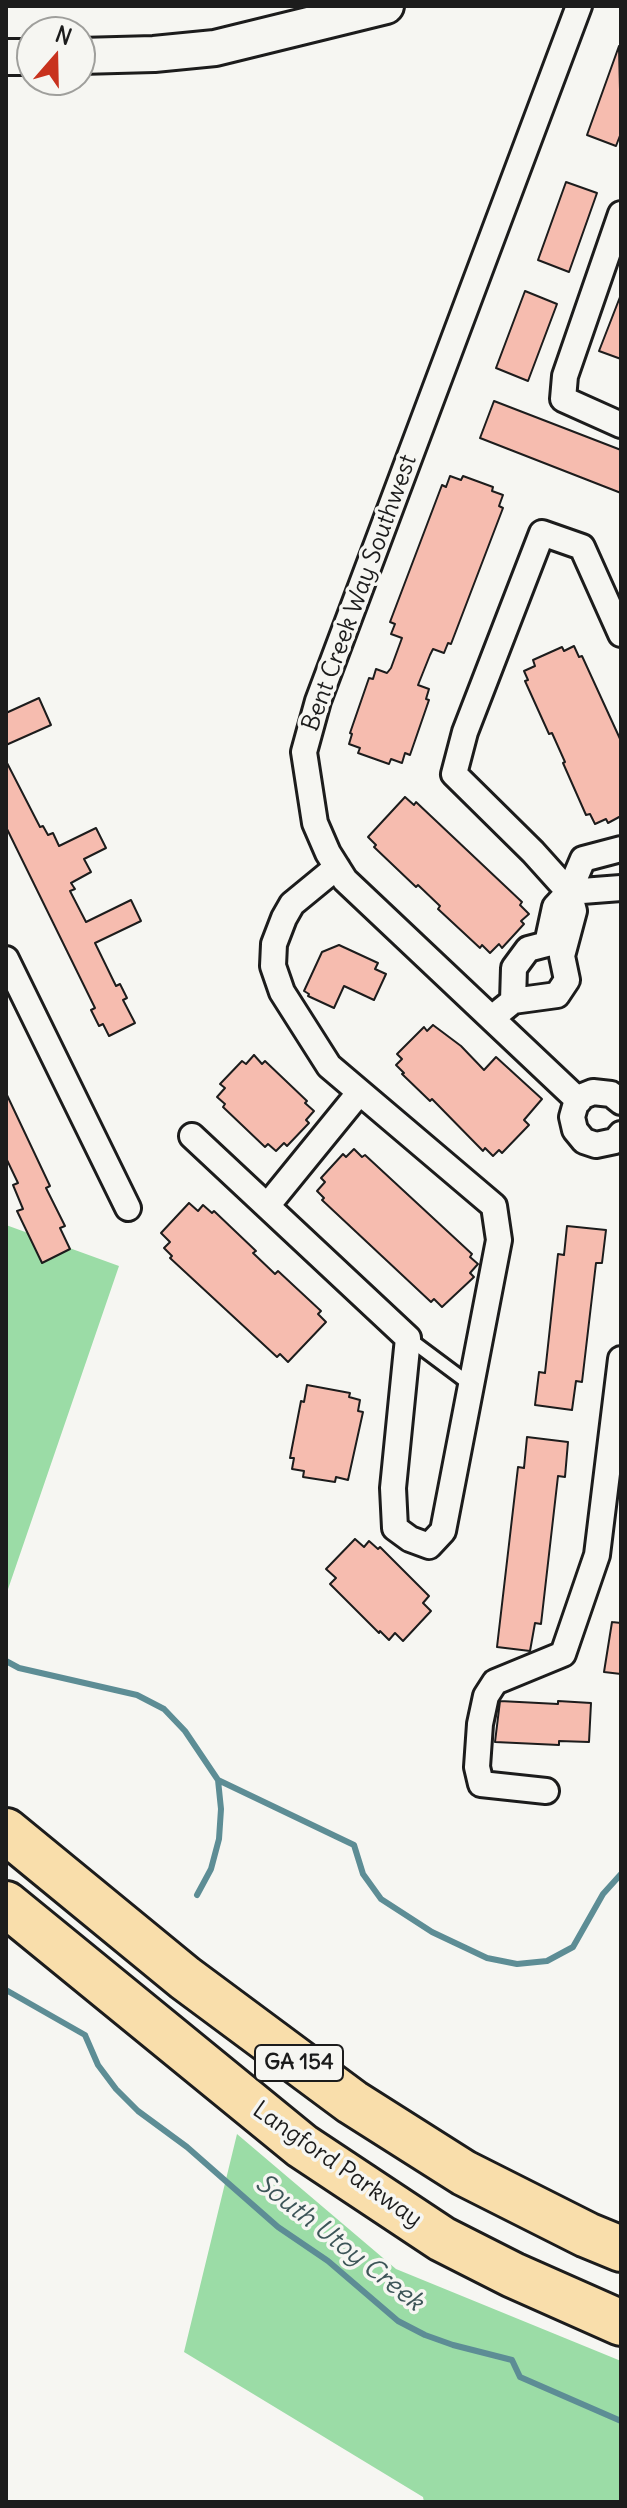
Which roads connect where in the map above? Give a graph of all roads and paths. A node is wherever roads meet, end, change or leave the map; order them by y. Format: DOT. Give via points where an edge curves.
graph roads {
  1 [pos="386,6"];
  2 [pos="579,6"];
  3 [pos="328,13"];
  4 [pos="96,56"];
  5 [pos="621,214"];
  6 [pos="621,425"];
  7 [pos="621,634"];
  8 [pos="621,849"];
  9 [pos="337,867"];
  10 [pos="621,888"];
  11 [pos="569,892"];
  12 [pos="558,950"];
  13 [pos="6,959"];
  14 [pos="520,995"];
  15 [pos="492,1018"];
  16 [pos="359,1093"];
  17 [pos="579,1101"];
  18 [pos="621,1102"];
  19 [pos="192,1136"];
  20 [pos="619,1145"];
  21 [pos="267,1206"];
  22 [pos="128,1208"];
  23 [pos="408,1338"];
  24 [pos="621,1359"];
  25 [pos="471,1385"];
  26 [pos="546,1791"];
  27 [pos="6,1831"];
  28 [pos="6,1904"];
  29 [pos="621,2249"];
  30 [pos="621,2323"];
  1 -- 3 [label="main road"];
  2 -- 9 [label="street, Bent Creek Way Southwest" via="318,701 304,752 315,823"];
  3 -- 4 [label="main road" via="215,48"];
  5 -- 6 [label="street" via="565,376 563,399"];
  7 -- 11 [label="street" via="582,547 542,533 465,732 454,774"];
  8 -- 11 [label="street" via="583,859"];
  9 -- 15 [label="street, Bent Creek Way Southwest"];
  9 -- 16 [label="street" via="292,904 274,944 273,966 302,1027 329,1066"];
  10 -- 11 [label="street"];
  11 -- 12 [label="street" via="574,911"];
  12 -- 14 [label="street" via="536,963"];
  12 -- 14 [label="street" via="567,980 557,995"];
  13 -- 22 [label="street"];
  14 -- 15 [label="street"];
  15 -- 17 [label="street, Bent Creek Way Southwest"];
  16 -- 21 [label="street"];
  16 -- 25 [label="street" via="494,1206 499,1240"];
  17 -- 18 [label="street" via="602,1091"];
  17 -- 20 [label="street" via="572,1117 584,1141"];
  19 -- 21 [label="street"];
  21 -- 23 [label="street"];
  23 -- 25 [label="lane"];
  23 -- 25 [label="street" via="393,1488 395,1528 429,1546 443,1531"];
  24 -- 26 [label="street" via="597,1555 563,1654 495,1682 480,1724 481,1784"];
  27 -- 29 [label="highway, GA 154" via="185,1978 352,2102 464,2173"];
  28 -- 30 [label="highway, Langford Parkway / GA 154" via="302,2146 442,2239"];
}
